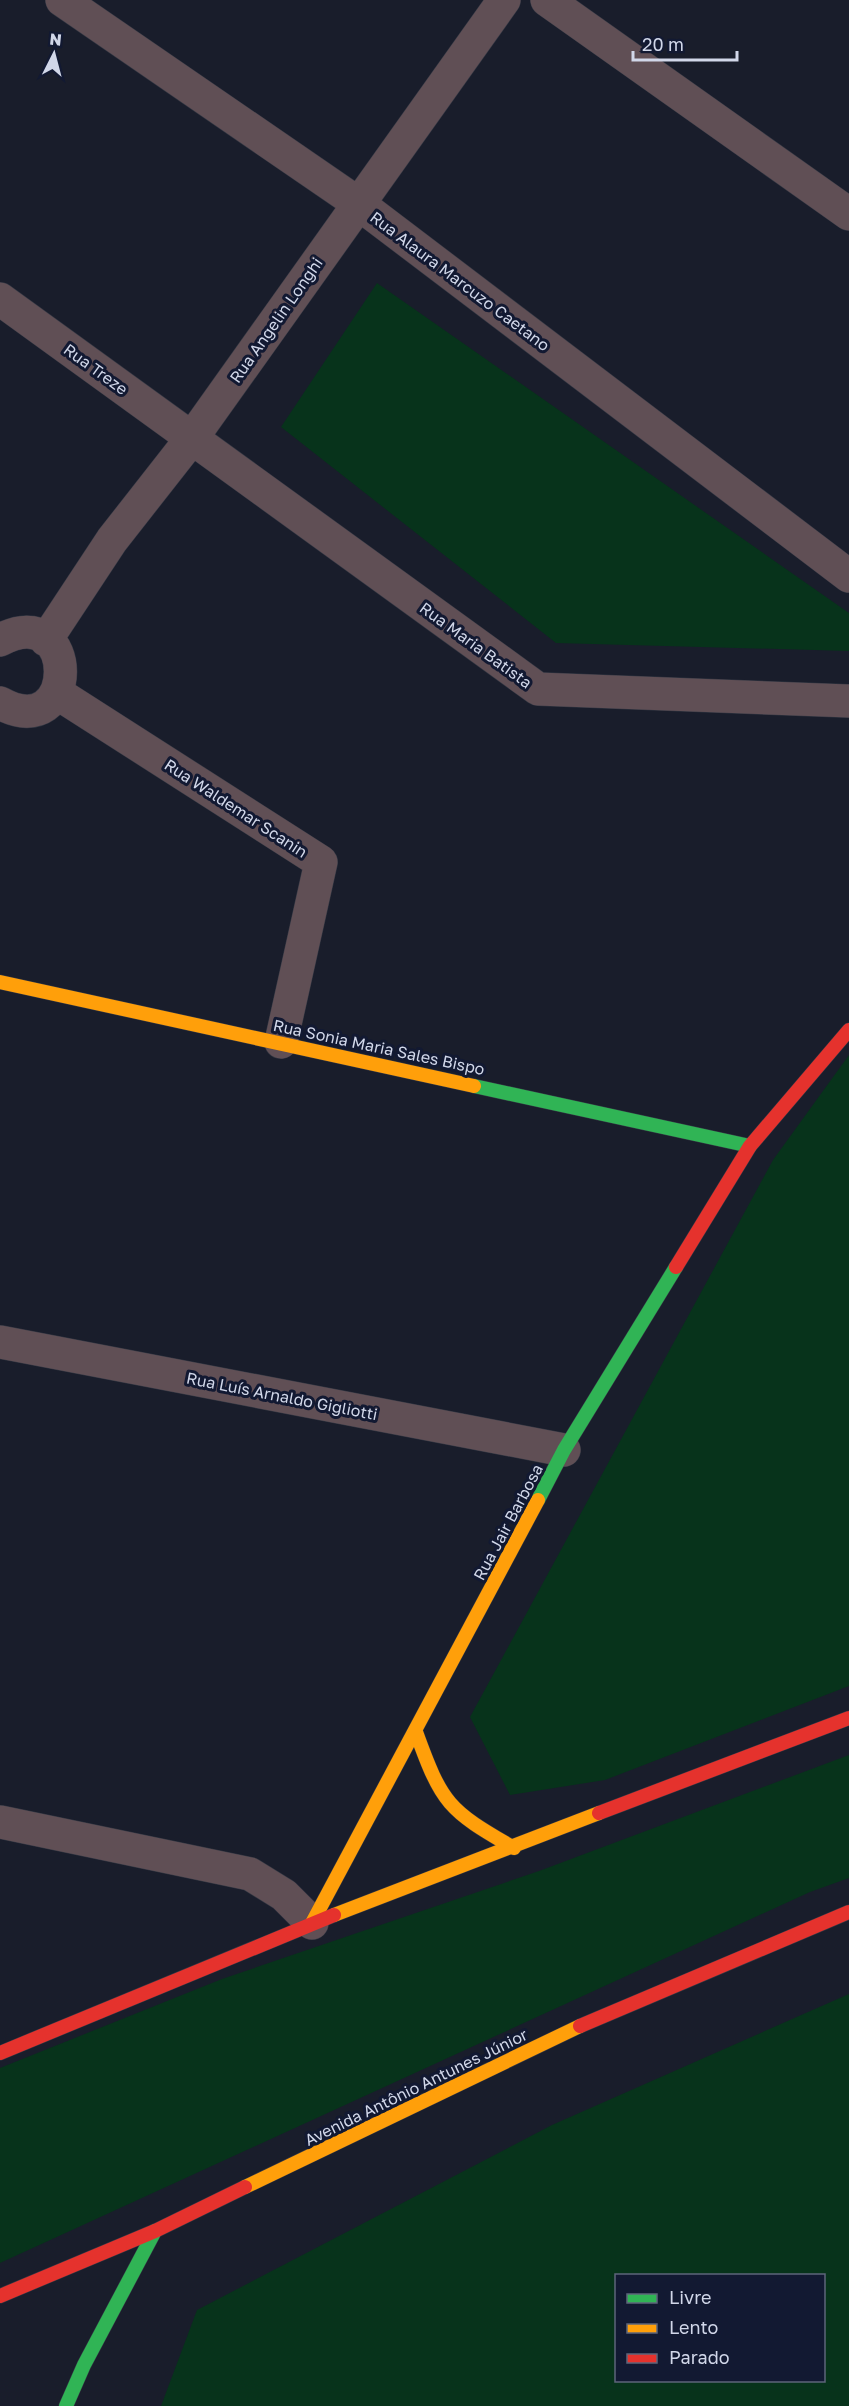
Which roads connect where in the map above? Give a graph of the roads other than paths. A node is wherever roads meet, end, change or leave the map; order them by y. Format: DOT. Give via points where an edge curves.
graph roads {
  1 [pos="62,0"];
  2 [pos="504,0"];
  3 [pos="547,0"];
  4 [pos="359,204"];
  5 [pos="849,214"];
  6 [pos="0,299"];
  7 [pos="192,438"];
  8 [pos="849,576"];
  9 [pos="0,640"];
  10 [pos="46,640"];
  11 [pos="57,693"];
  12 [pos="849,701"];
  13 [pos="0,703"];
  14 [pos="0,982"];
  15 [pos="849,1030"];
  16 [pos="282,1042"];
  17 [pos="750,1146"];
  18 [pos="0,1342"];
  19 [pos="564,1450"];
  20 [pos="849,1718"];
  21 [pos="416,1732"];
  22 [pos="0,1822"];
  23 [pos="514,1848"];
  24 [pos="849,1912"];
  25 [pos="312,1923"];
  26 [pos="0,2053"];
  27 [pos="155,2231"];
  28 [pos="0,2296"];
  29 [pos="66,2406"];
  1 -- 4 [label="street, Rua Alaura Marcuzo Caetano"];
  2 -- 4 [label="street, Rua Angelin Longhi"];
  3 -- 5 [label="street"];
  4 -- 7 [label="street, Rua Angelin Longhi"];
  4 -- 8 [label="street, Rua Alaura Marcuzo Caetano"];
  6 -- 7 [label="street, Rua Treze"];
  7 -- 10 [label="street, Rua Angelin Longhi" via="112,540"];
  7 -- 12 [label="street, Rua Maria Batista" via="538,689"];
  9 -- 10 [label="street" via="23,632"];
  10 -- 11 [label="street" via="61,659 63,670"];
  11 -- 13 [label="street" via="30,710 19,711"];
  11 -- 16 [label="street, Rua Waldemar Scanin" via="321,862"];
  14 -- 16 [label="street, Rua Sonia Maria Sales Bispo"];
  15 -- 17 [label="street, Rua Jair Barbosa"];
  16 -- 17 [label="street, Rua Sonia Maria Sales Bispo"];
  17 -- 19 [label="street, Rua Jair Barbosa"];
  18 -- 19 [label="street, Rua Luís Arnaldo Gigliotti"];
  19 -- 21 [label="street, Rua Jair Barbosa"];
  20 -- 23 [label="street"];
  21 -- 23 [label="street" via="429,1769 448,1803 457,1813"];
  21 -- 25 [label="street, Rua Jair Barbosa"];
  22 -- 25 [label="street" via="250,1874 284,1895"];
  23 -- 25 [label="street"];
  24 -- 27 [label="street, Avenida Antônio Antunes Júnior" via="596,2018"];
  25 -- 26 [label="street"];
  27 -- 28 [label="street, Avenida Antônio Antunes Júnior"];
  27 -- 29 [label="street"];
}
